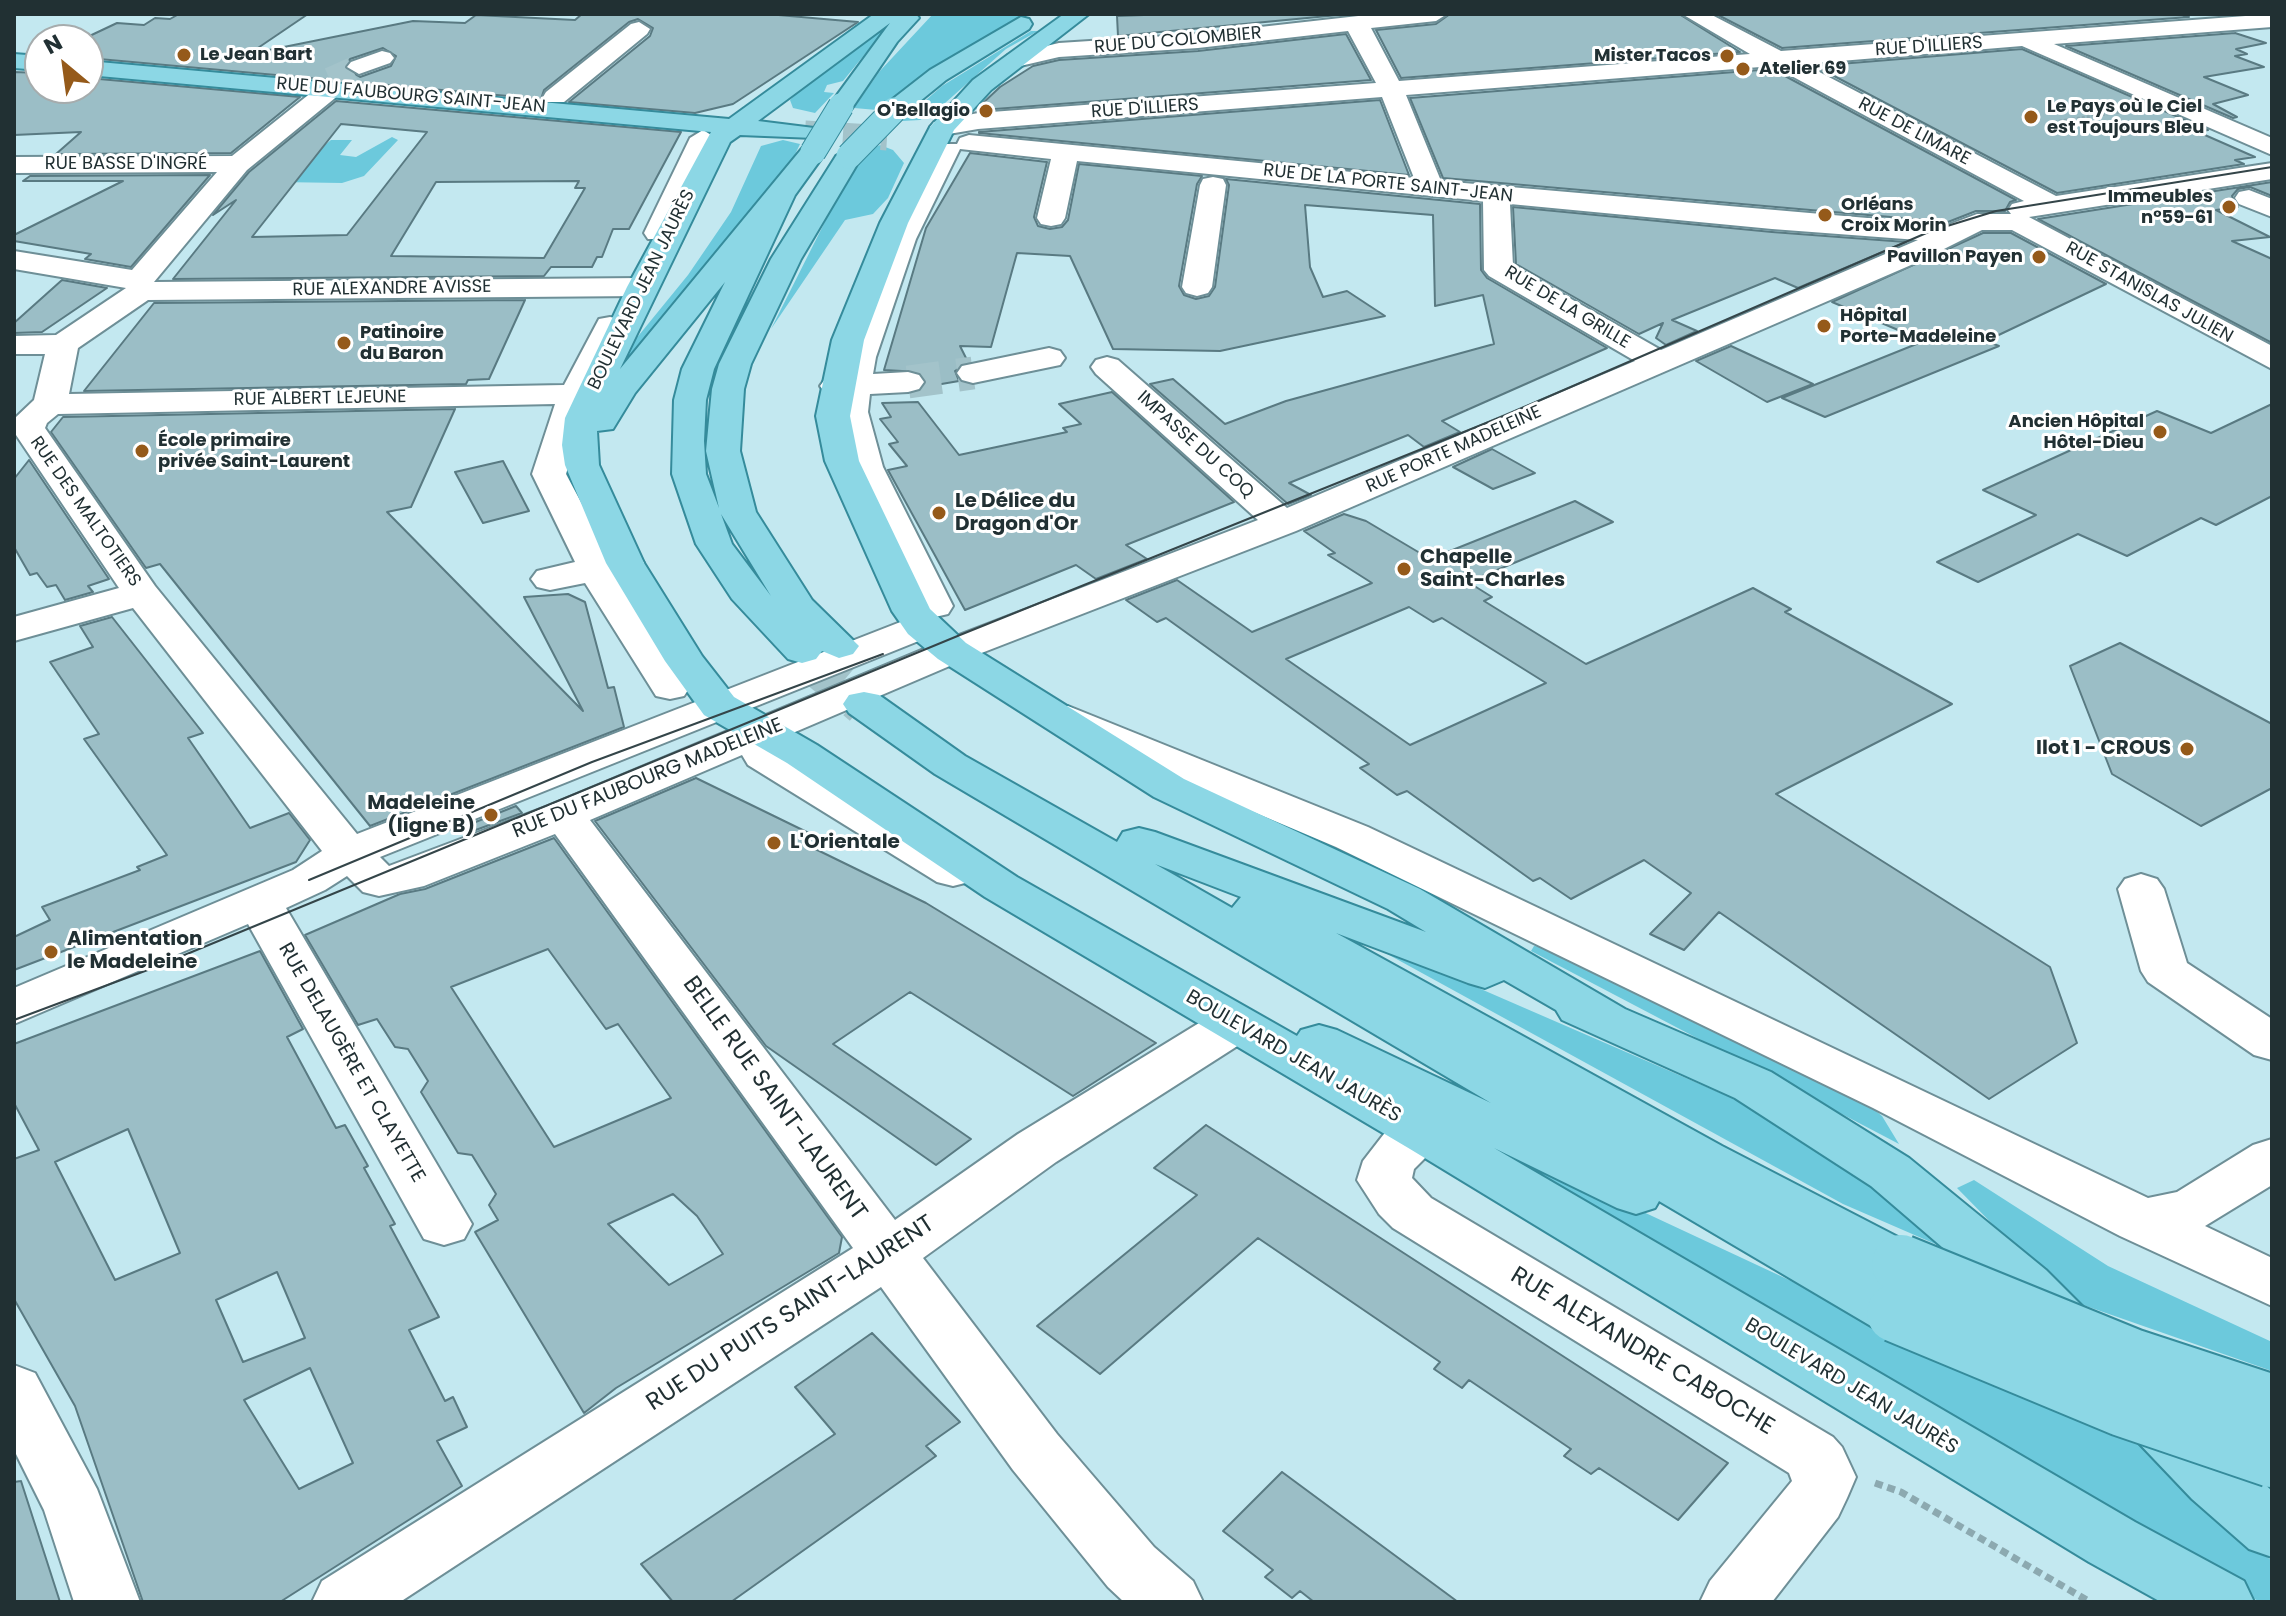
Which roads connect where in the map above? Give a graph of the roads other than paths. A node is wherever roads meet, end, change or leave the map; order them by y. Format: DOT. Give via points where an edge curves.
graph roads {
  1 [pos="888,14"];
  2 [pos="913,14"];
  3 [pos="1040,14"];
  4 [pos="1078,14"];
  5 [pos="1436,14"];
  6 [pos="1693,14"];
  7 [pos="1978,19"];
  8 [pos="2272,20"];
  9 [pos="1352,23"];
  10 [pos="639,29"];
  11 [pos="2026,40"];
  12 [pos="1041,54"];
  13 [pos="1778,58"];
  14 [pos="1016,60"];
  15 [pos="104,69"];
  16 [pos="326,85"];
  17 [pos="990,85"];
  18 [pos="1028,86"];
  19 [pos="1106,87"];
  20 [pos="1390,89"];
  21 [pos="1347,91"];
  22 [pos="554,98"];
  23 [pos="966,113"];
  24 [pos="733,125"];
  25 [pos="913,133"];
  26 [pos="811,136"];
  27 [pos="703,138"];
  28 [pos="2272,147"];
  29 [pos="1066,152"];
  30 [pos="238,164"];
  31 [pos="14,165"];
  32 [pos="2272,171"];
  33 [pos="1218,176"];
  34 [pos="1426,187"];
  35 [pos="782,194"];
  36 [pos="1496,194"];
  37 [pos="2051,205"];
  38 [pos="1051,218"];
  39 [pos="2021,218"];
  40 [pos="1964,228"];
  41 [pos="14,260"];
  42 [pos="140,286"];
  43 [pos="635,287"];
  44 [pos="1197,287"];
  45 [pos="63,344"];
  46 [pos="14,345"];
  47 [pos="1049,358"];
  48 [pos="2272,359"];
  49 [pos="1657,361"];
  50 [pos="1107,367"];
  51 [pos="973,373"];
  52 [pos="908,382"];
  53 [pos="846,386"];
  54 [pos="583,394"];
  55 [pos="32,414"];
  56 [pos="582,465"];
  57 [pos="1283,523"];
  58 [pos="612,567"];
  59 [pos="550,579"];
  60 [pos="142,594"];
  61 [pos="936,628"];
  62 [pos="14,629"];
  63 [pos="839,646"];
  64 [pos="807,656"];
  65 [pos="670,687"];
  66 [pos="719,706"];
  67 [pos="1051,711"];
  68 [pos="762,745"];
  69 [pos="564,815"];
  70 [pos="1139,842"];
  71 [pos="941,845"];
  72 [pos="348,854"];
  73 [pos="2141,889"];
  74 [pos="259,902"];
  75 [pos="14,1007"];
  76 [pos="1606,1018"];
  77 [pos="1227,1029"];
  78 [pos="2272,1043"];
  79 [pos="1418,1140"];
  80 [pos="2272,1159"];
  81 [pos="2140,1221"];
  82 [pos="444,1224"];
  83 [pos="888,1254"];
  84 [pos="2272,1284"];
  85 [pos="1899,1288"];
  86 [pos="14,1390"];
  87 [pos="2272,1404"];
  88 [pos="2272,1458"];
  89 [pos="2272,1529"];
  90 [pos="2215,1601"];
  91 [pos="107,1602"];
  92 [pos="345,1602"];
  93 [pos="1170,1602"];
  94 [pos="1733,1602"];
  1 -- 24 [label="main road, BOULEVARD JEAN JAURÈS"];
  2 -- 26 [label="main road, BOULEVARD JEAN JAURÈS, bridge"];
  3 -- 25 [label="main road" via="938,75"];
  4 -- 14 [label="main road"];
  5 -- 9 [label="street, RUE DU COLOMBIER"];
  6 -- 13 [label="street, RUE DE LIMARE"];
  7 -- 11 [label="street"];
  8 -- 11 [label="street, RUE D'ILLIERS"];
  9 -- 12 [label="street, RUE DU COLOMBIER"];
  9 -- 20 [label="street"];
  10 -- 22 [label="street"];
  11 -- 13 [label="street, RUE D'ILLIERS"];
  11 -- 28 [label="street"];
  12 -- 14 [label="street, RUE DU COLOMBIER"];
  12 -- 17 [label="street"];
  13 -- 20 [label="street, RUE D'ILLIERS"];
  13 -- 37 [label="street, RUE DE LIMARE"];
  14 -- 17 [label="main road"];
  15 -- 16 [label="main road, RUE DU FAUBOURG SAINT-JEAN"];
  16 -- 24 [label="main road, RUE DU FAUBOURG SAINT-JEAN"];
  16 -- 30 [label="street"];
  17 -- 18 [label="street"];
  17 -- 23 [label="street"];
  17 -- 25 [label="main road"];
  19 -- 21 [label="street, RUE D'ILLIERS"];
  20 -- 21 [label="street, RUE D'ILLIERS"];
  20 -- 34 [label="street" via="1428,179"];
  21 -- 25 [label="street, RUE D'ILLIERS" via="978,121"];
  24 -- 26 [label="main road, RUE DU FAUBOURG SAINT-JEAN"];
  24 -- 43 [label="main road, BOULEVARD JEAN JAURÈS" via="719,138"];
  25 -- 29 [label="street, RUE DE LA PORTE SAINT-JEAN"];
  25 -- 53 [label="street" via="902,239"];
  25 -- 63 [label="main road, bridge" via="849,156 786,259 728,389 723,451 738,512 797,607"];
  26 -- 35 [label="main road, BOULEVARD JEAN JAURÈS"];
  27 -- 43 [label="street"];
  29 -- 33 [label="street, RUE DE LA PORTE SAINT-JEAN"];
  29 -- 38 [label="street"];
  30 -- 31 [label="street, RUE BASSE D'INGRÉ"];
  30 -- 42 [label="street"];
  32 -- 37 [label="street"];
  33 -- 34 [label="street, RUE DE LA PORTE SAINT-JEAN"];
  33 -- 44 [label="street"];
  34 -- 36 [label="street, RUE DE LA PORTE SAINT-JEAN"];
  35 -- 56 [label="main road, BOULEVARD JEAN JAURÈS" via="621,389"];
  35 -- 64 [label="main road, BOULEVARD JEAN JAURÈS" via="698,369 687,441 689,474 714,544 745,591"];
  36 -- 40 [label="street, RUE DE LA PORTE SAINT-JEAN" via="1772,221"];
  36 -- 49 [label="street, RUE DE LA GRILLE" via="1499,270"];
  37 -- 39 [label="street"];
  39 -- 40 [label="street, RUE DE LA PORTE SAINT-JEAN"];
  39 -- 48 [label="street, RUE STANISLAS JULIEN"];
  40 -- 49 [label="street, RUE PORTE MADELEINE"];
  41 -- 42 [label="street, RUE ALEXANDRE AVISSE"];
  42 -- 43 [label="street, RUE ALEXANDRE AVISSE"];
  42 -- 45 [label="street"];
  43 -- 54 [label="street"];
  45 -- 46 [label="street"];
  45 -- 55 [label="street, RUE DES MALTOTIERS"];
  47 -- 51 [label="street"];
  49 -- 57 [label="street, RUE PORTE MADELEINE"];
  50 -- 57 [label="street, IMPASSE DU COQ"];
  52 -- 53 [label="street"];
  53 -- 61 [label="main road" via="833,416 842,461 911,611"];
  54 -- 55 [label="street, RUE ALBERT LEJEUNE"];
  54 -- 56 [label="main road, BOULEVARD JEAN JAURÈS"];
  54 -- 58 [label="street" via="549,474"];
  55 -- 60 [label="street, RUE DES MALTOTIERS" via="31,434"];
  56 -- 58 [label="main road, BOULEVARD JEAN JAURÈS"];
  57 -- 61 [label="street, RUE PORTE MADELEINE"];
  58 -- 59 [label="street"];
  58 -- 65 [label="street"];
  58 -- 66 [label="main road, BOULEVARD JEAN JAURÈS"];
  60 -- 62 [label="street"];
  60 -- 72 [label="street, RUE DES MALTOTIERS"];
  61 -- 66 [label="street, RUE DU FAUBOURG MADELEINE"];
  61 -- 67 [label="main road"];
  61 -- 68 [label="street, RUE DU FAUBOURG MADELEINE"];
  66 -- 68 [label="main road, BOULEVARD JEAN JAURÈS"];
  66 -- 72 [label="street, RUE DU FAUBOURG MADELEINE"];
  67 -- 76 [label="main road" via="1169,788 1404,899"];
  67 -- 81 [label="street" via="1352,837 1891,1095"];
  68 -- 69 [label="street, RUE DU FAUBOURG MADELEINE"];
  68 -- 71 [label="main road, BOULEVARD JEAN JAURÈS" via="802,754"];
  68 -- 77 [label="street, BOULEVARD JEAN JAURÈS"];
  69 -- 72 [label="street, RUE DU FAUBOURG MADELEINE" via="408,876 379,882"];
  69 -- 83 [label="street, BELLE RUE SAINT-LAURENT"];
  70 -- 76 [label="main road"];
  70 -- 85 [label="main road" via="1703,1160"];
  70 -- 85 [label="main road" via="877,698 950,765"];
  71 -- 77 [label="main road, BOULEVARD JEAN JAURÈS"];
  71 -- 85 [label="main road" via="1284,1025 1606,1180"];
  72 -- 74 [label="street, RUE DU FAUBOURG MADELEINE" via="309,880"];
  73 -- 78 [label="street" via="2165,971"];
  74 -- 75 [label="street, RUE DU FAUBOURG MADELEINE"];
  74 -- 82 [label="street, RUE DELAUGÈRE ET CLAYETTE"];
  76 -- 89 [label="main road" via="1753,1085 1890,1172 2026,1286 2214,1480"];
  77 -- 79 [label="main road, BOULEVARD JEAN JAURÈS"];
  77 -- 83 [label="street, RUE DU PUITS SAINT-LAURENT" via="1037,1148"];
  79 -- 90 [label="main road, BOULEVARD JEAN JAURÈS"];
  79 -- 94 [label="street, RUE ALEXANDRE CABOCHE" via="1390,1161 1384,1180 1412,1213 1811,1455 1820,1466 1825,1477 1816,1498"];
  80 -- 81 [label="street" via="2192,1209"];
  81 -- 84 [label="street"];
  83 -- 92 [label="street, RUE DU PUITS SAINT-LAURENT"];
  83 -- 93 [label="street, BELLE RUE SAINT-LAURENT" via="1045,1463 1131,1567"];
  85 -- 87 [label="main road, bridge"];
  85 -- 88 [label="main road, bridge" via="2122,1407"];
  86 -- 91 [label="street" via="75,1508"];
}
